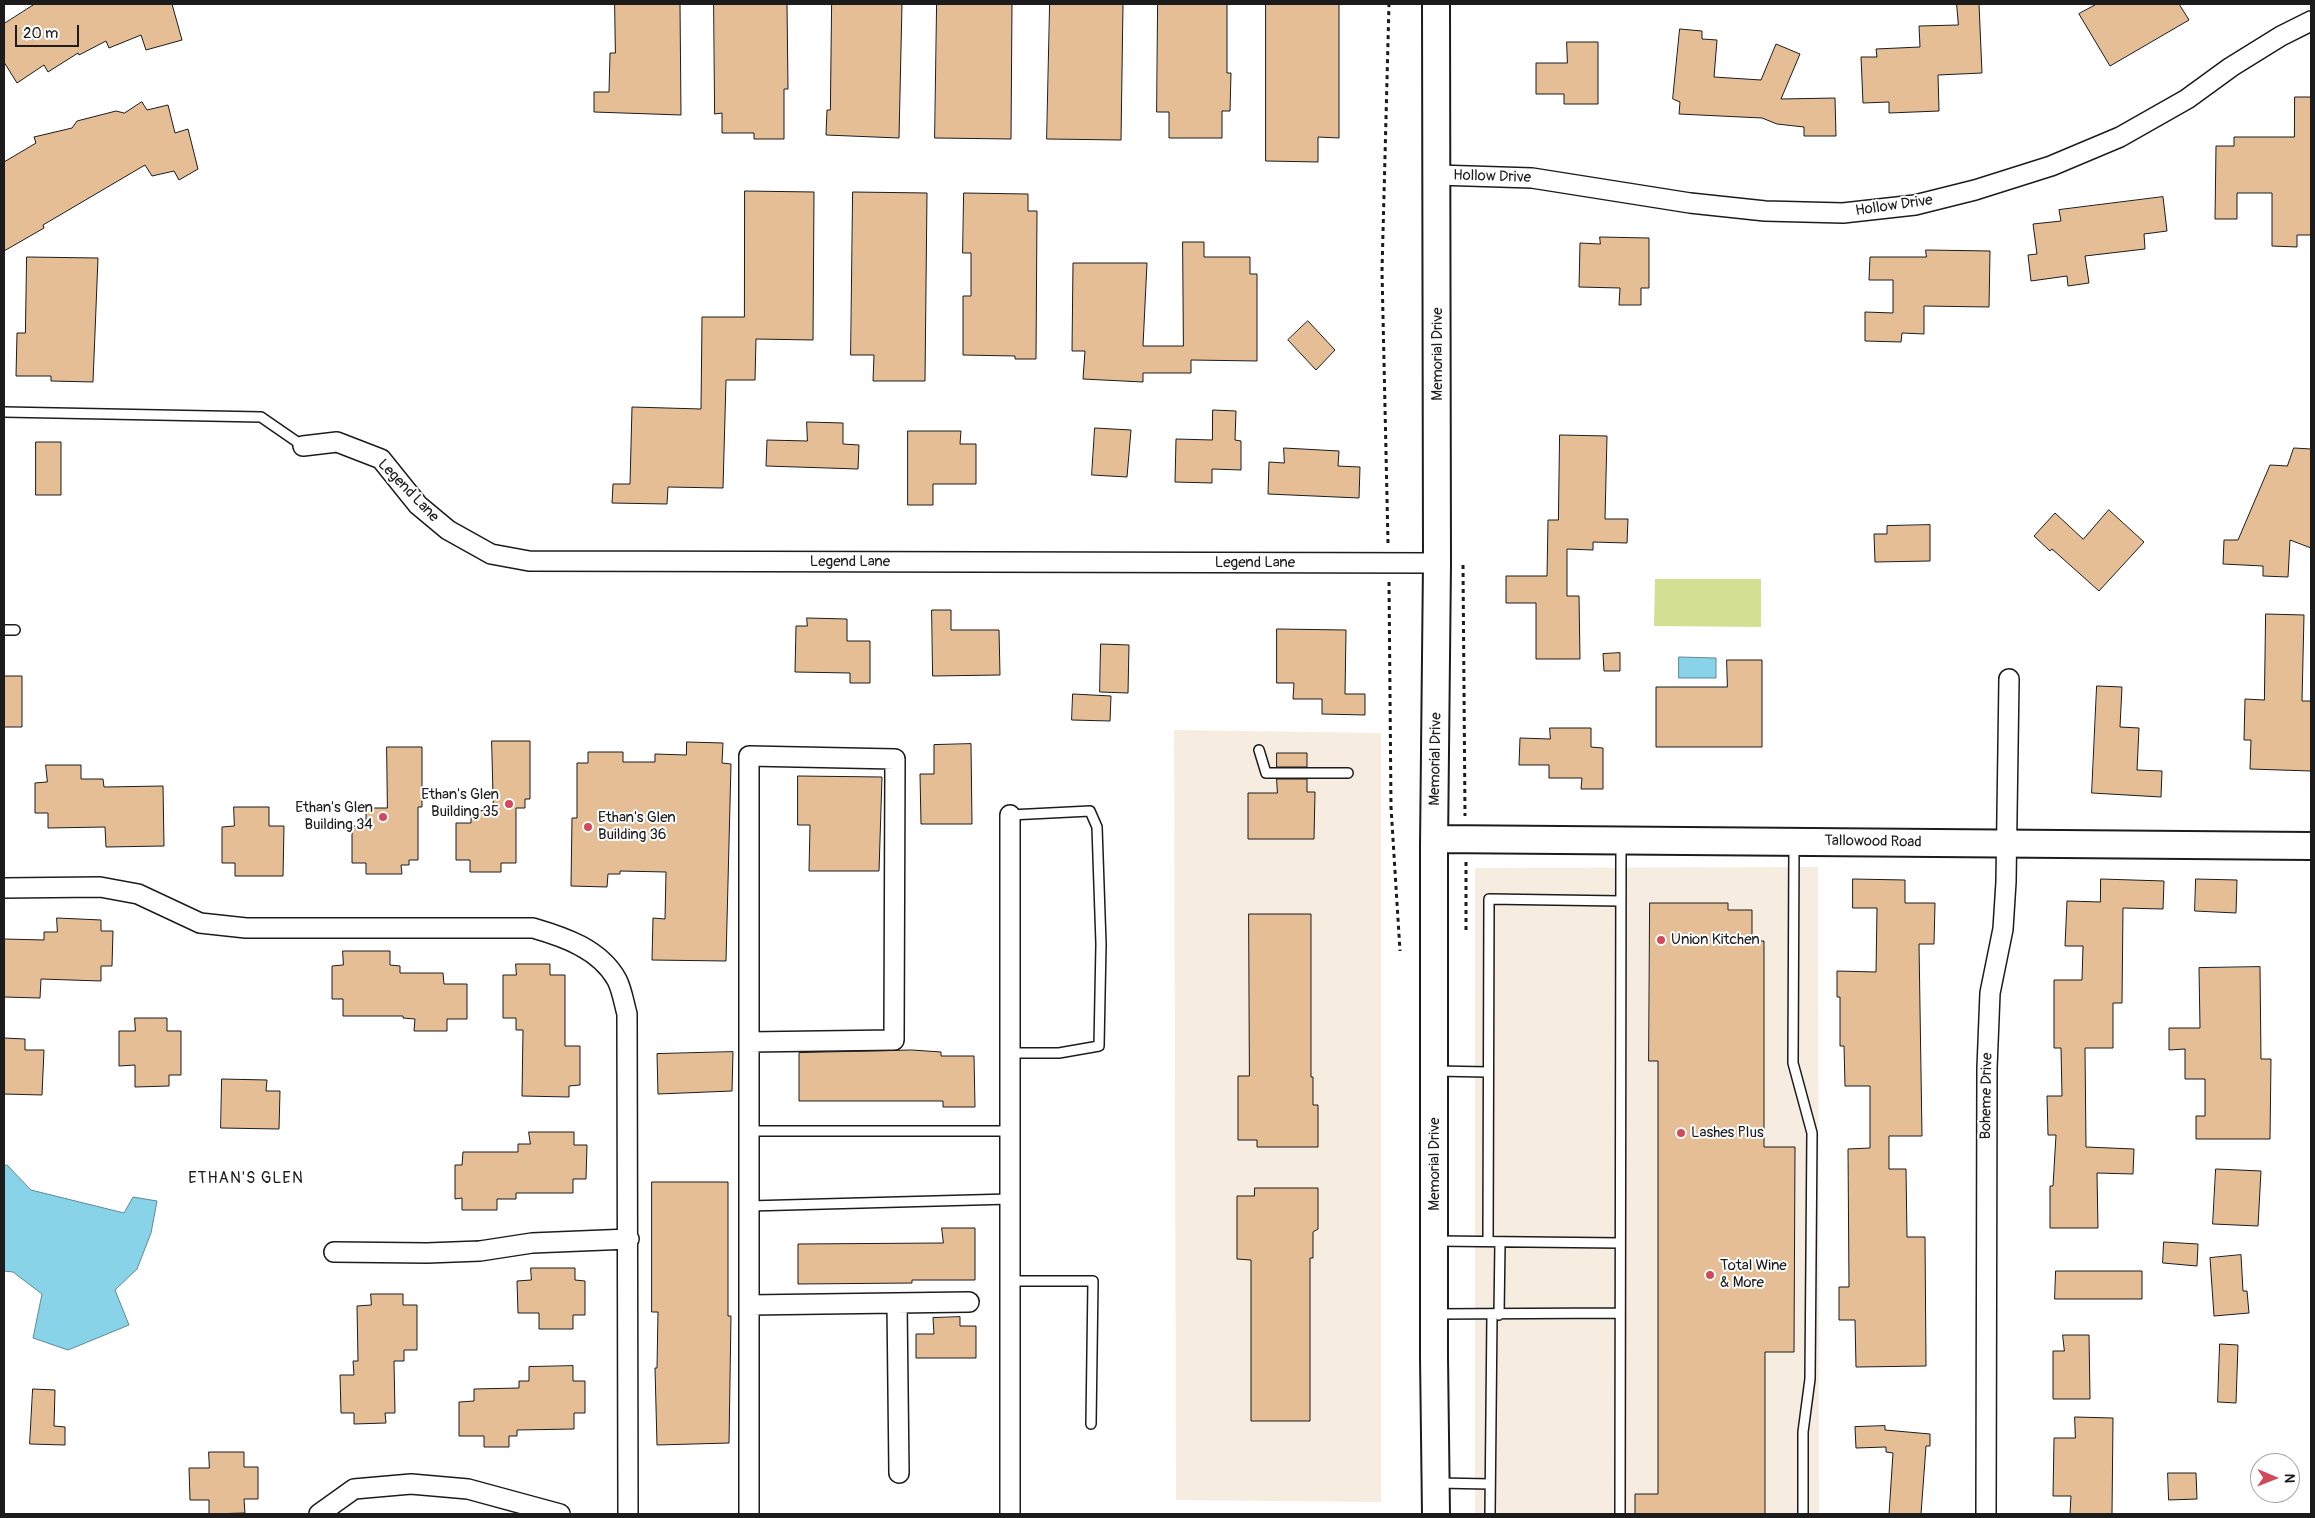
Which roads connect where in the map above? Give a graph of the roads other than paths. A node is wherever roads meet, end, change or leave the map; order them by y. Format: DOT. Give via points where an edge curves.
graph roads {
  1 [pos="1436,4"];
  2 [pos="2311,21"];
  3 [pos="1437,175"];
  4 [pos="4,412"];
  5 [pos="303,446"];
  6 [pos="1438,563"];
  7 [pos="4,630"];
  8 [pos="15,630"];
  9 [pos="2010,679"];
  10 [pos="1259,750"];
  11 [pos="1348,773"];
  12 [pos="1010,815"];
  13 [pos="1435,839"];
  14 [pos="1794,841"];
  15 [pos="1621,842"];
  16 [pos="2006,844"];
  17 [pos="2311,846"];
  18 [pos="4,888"];
  19 [pos="1620,901"];
  20 [pos="749,1042"];
  21 [pos="1010,1053"];
  22 [pos="1435,1071"];
  23 [pos="1488,1072"];
  24 [pos="749,1131"];
  25 [pos="1010,1131"];
  26 [pos="1010,1199"];
  27 [pos="749,1206"];
  28 [pos="629,1239"];
  29 [pos="1435,1241"];
  30 [pos="1488,1241"];
  31 [pos="1500,1242"];
  32 [pos="1620,1243"];
  33 [pos="334,1252"];
  34 [pos="1010,1281"];
  35 [pos="969,1302"];
  36 [pos="897,1303"];
  37 [pos="749,1305"];
  38 [pos="1434,1314"];
  39 [pos="1620,1314"];
  40 [pos="1495,1315"];
  41 [pos="1091,1424"];
  42 [pos="899,1473"];
  43 [pos="1436,1483"];
  44 [pos="1490,1484"];
  45 [pos="319,1514"];
  46 [pos="560,1514"];
  47 [pos="628,1514"];
  48 [pos="749,1514"];
  49 [pos="1010,1514"];
  50 [pos="1436,1514"];
  51 [pos="1490,1514"];
  52 [pos="1620,1514"];
  53 [pos="1803,1514"];
  54 [pos="1986,1514"];
  1 -- 3 [label="main road, Memorial Drive"];
  2 -- 3 [label="street, Hollow Drive" via="2281,36 2187,99 2120,137 2051,166 1915,205 1843,213 1765,211 1690,203 1532,178"];
  3 -- 6 [label="main road, Memorial Drive"];
  4 -- 5 [label="lane" via="261,417"];
  5 -- 6 [label="street, Legend Lane" via="337,442 381,459 418,506 448,530 491,554 529,561"];
  6 -- 13 [label="main road, Memorial Drive"];
  7 -- 8 [label="lane"];
  9 -- 16 [label="street, Boheme Drive"];
  10 -- 11 [label="lane" via="1266,772"];
  12 -- 21 [label="street"];
  12 -- 21 [label="lane" via="1090,811 1097,827 1101,944 1098,1046 1060,1053"];
  13 -- 15 [label="main road, Tallowood Road"];
  13 -- 22 [label="main road, Memorial Drive"];
  14 -- 15 [label="main road, Tallowood Road"];
  14 -- 16 [label="main road, Tallowood Road"];
  14 -- 53 [label="lane" via="1792,1063 1812,1133 1810,1379 1804,1432"];
  15 -- 19 [label="lane"];
  16 -- 17 [label="main road, Tallowood Road"];
  16 -- 54 [label="street, Boheme Drive" via="2003,929 1990,993 1987,1068"];
  18 -- 28 [label="street" via="100,887 138,894 200,922 246,928 533,928 564,937 595,954 617,980 627,1014"];
  19 -- 23 [label="lane" via="1489,899"];
  19 -- 32 [label="lane"];
  20 -- 20 [label="street" via="749,756 895,759 894,1040"];
  20 -- 24 [label="street"];
  21 -- 25 [label="street"];
  22 -- 23 [label="lane"];
  22 -- 29 [label="main road, Memorial Drive"];
  23 -- 30 [label="lane"];
  24 -- 25 [label="lane"];
  24 -- 27 [label="street"];
  25 -- 26 [label="street"];
  26 -- 27 [label="lane"];
  26 -- 34 [label="street"];
  27 -- 37 [label="street"];
  28 -- 33 [label="street" via="532,1243 480,1251 427,1254"];
  28 -- 47 [label="street"];
  29 -- 30 [label="lane"];
  29 -- 38 [label="main road, Memorial Drive"];
  30 -- 31 [label="lane"];
  31 -- 32 [label="lane"];
  31 -- 40 [label="lane"];
  32 -- 39 [label="lane"];
  34 -- 41 [label="lane" via="1093,1281"];
  34 -- 49 [label="street"];
  35 -- 36 [label="street"];
  36 -- 37 [label="street"];
  36 -- 42 [label="street"];
  37 -- 48 [label="street"];
  38 -- 40 [label="lane"];
  38 -- 43 [label="main road, Memorial Drive"];
  39 -- 40 [label="lane"];
  39 -- 52 [label="lane"];
  40 -- 44 [label="lane"];
  43 -- 44 [label="lane"];
  43 -- 50 [label="main road, Memorial Drive"];
  44 -- 51 [label="lane"];
  45 -- 46 [label="street" via="354,1489 412,1484 468,1489"];
}
